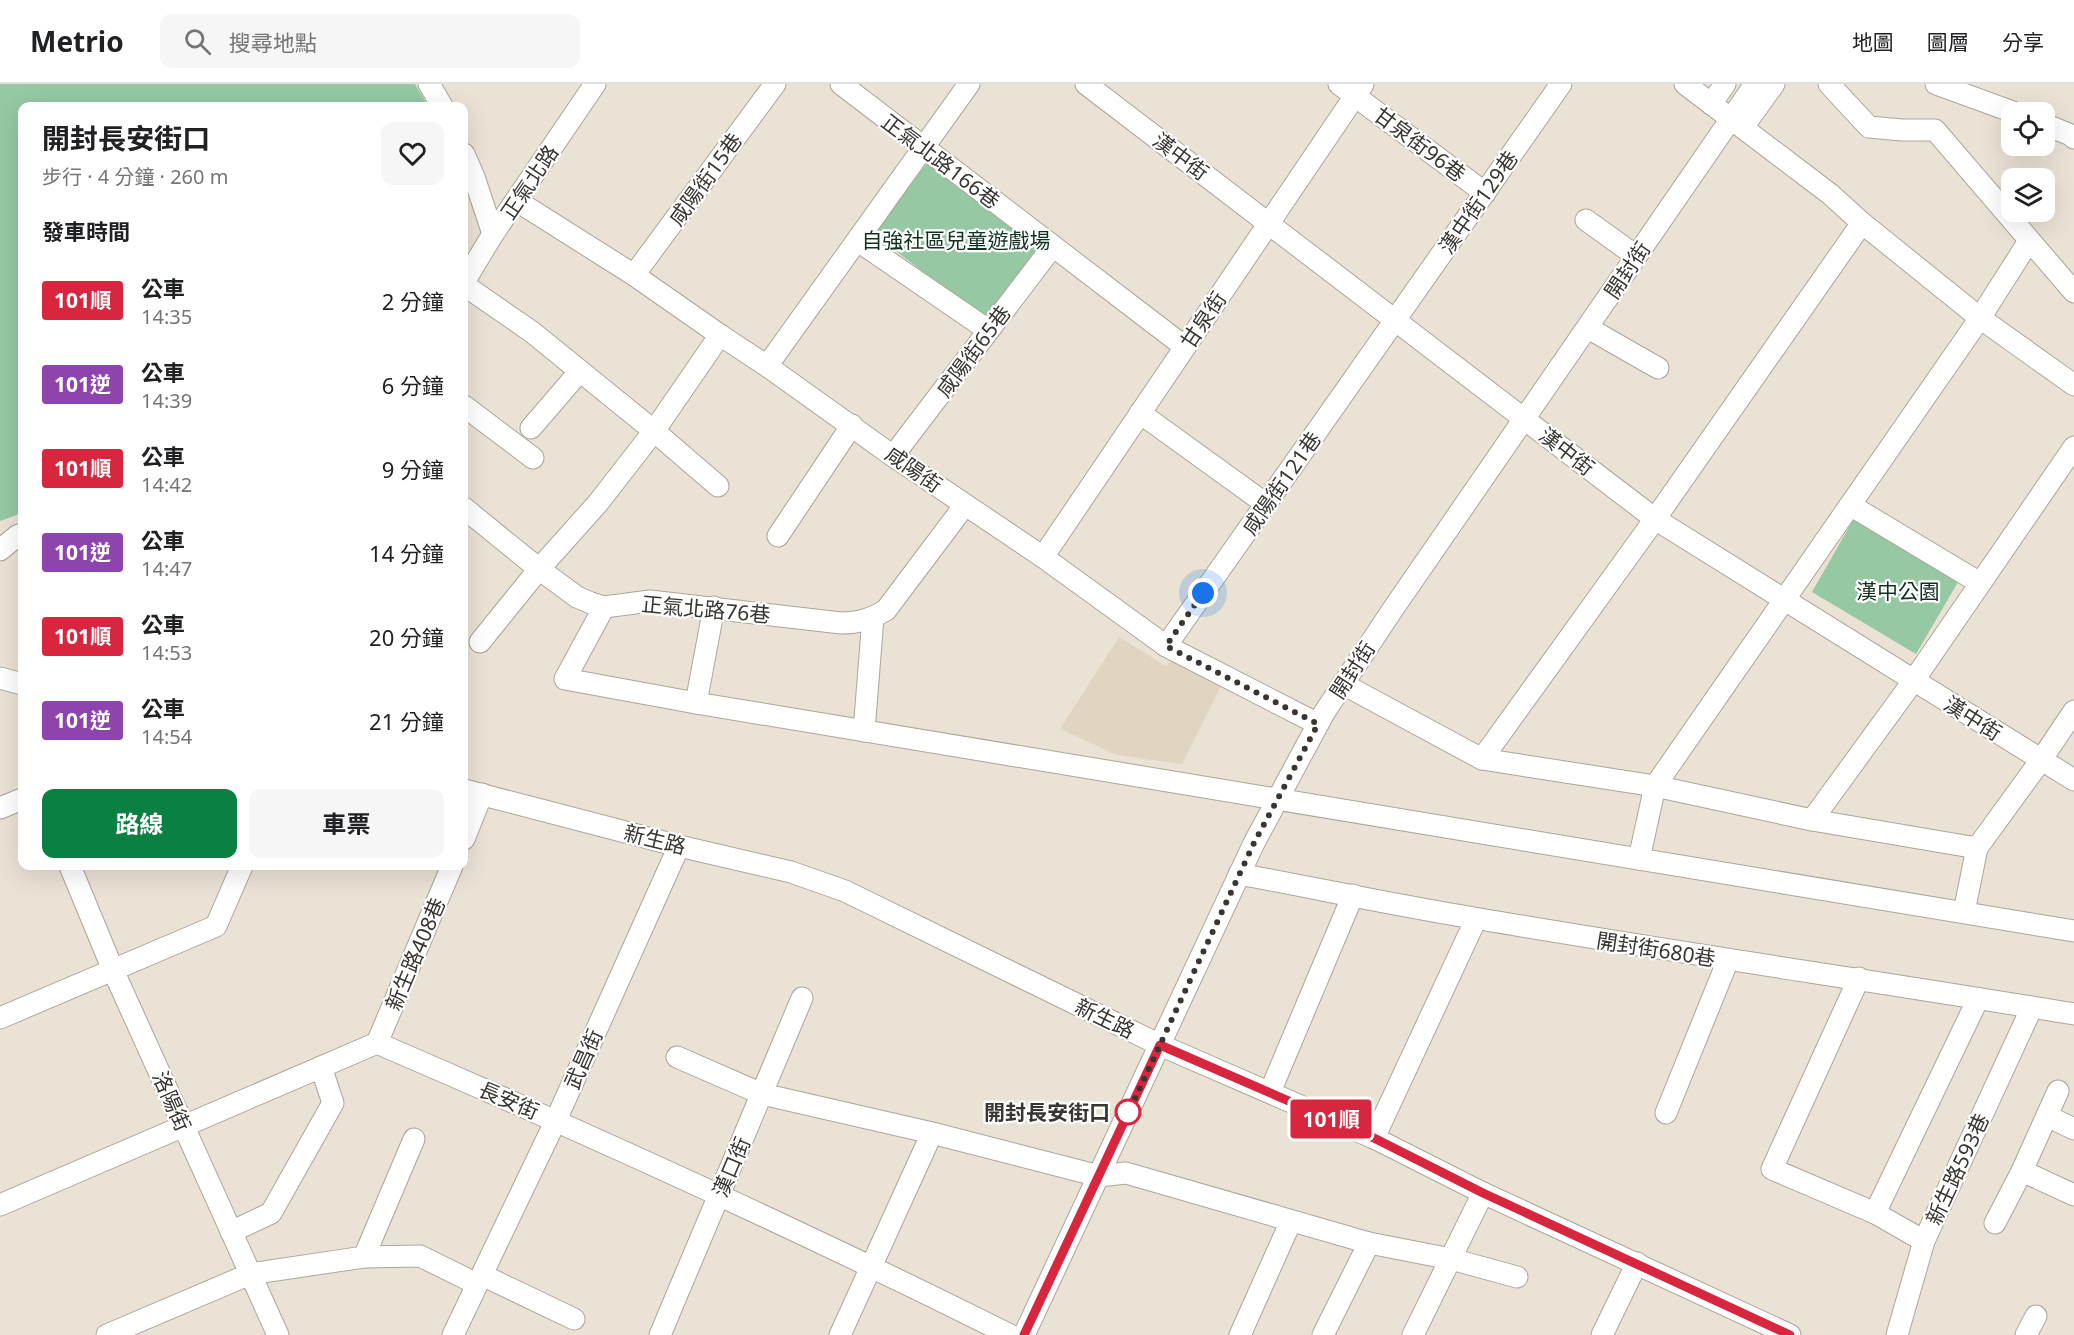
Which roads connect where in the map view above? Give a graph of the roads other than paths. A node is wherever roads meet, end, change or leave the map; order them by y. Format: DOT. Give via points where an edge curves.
graph roads {
  1 [pos="429,84"];
  2 [pos="595,84"];
  3 [pos="775,84"];
  4 [pos="841,84"];
  5 [pos="969,84"];
  6 [pos="1086,84"];
  7 [pos="1561,84"];
  8 [pos="1685,84"];
  9 [pos="1725,84"];
  10 [pos="1755,84"];
  11 [pos="1774,84"];
  12 [pos="1829,84"];
  13 [pos="1936,84"];
  14 [pos="1353,88"];
  15 [pos="440,102"];
  16 [pos="1711,104"];
  17 [pos="2001,108"];
  18 [pos="1737,122"];
  19 [pos="2055,128"];
  20 [pos="2074,138"];
  21 [pos="924,148"];
  22 [pos="468,163"];
  23 [pos="1485,193"];
  24 [pos="517,201"];
  25 [pos="1586,220"];
  26 [pos="1269,223"];
  27 [pos="1862,223"];
  28 [pos="493,234"];
  29 [pos="858,241"];
  30 [pos="2030,242"];
  31 [pos="1053,246"];
  32 [pos="1636,256"];
  33 [pos="634,275"];
  34 [pos="468,276"];
  35 [pos="468,286"];
  36 [pos="2074,292"];
  37 [pos="1980,318"];
  38 [pos="1396,320"];
  39 [pos="1588,328"];
  40 [pos="988,330"];
  41 [pos="720,335"];
  42 [pos="1185,346"];
  43 [pos="767,366"];
  44 [pos="1658,368"];
  45 [pos="580,371"];
  46 [pos="2074,385"];
  47 [pos="468,409"];
  48 [pos="1140,413"];
  49 [pos="1526,418"];
  50 [pos="852,425"];
  51 [pos="531,428"];
  52 [pos="654,431"];
  53 [pos="2074,447"];
  54 [pos="893,456"];
  55 [pos="533,458"];
  56 [pos="718,486"];
  57 [pos="1266,504"];
  58 [pos="965,505"];
  59 [pos="1850,505"];
  60 [pos="468,511"];
  61 [pos="1655,519"];
  62 [pos="778,536"];
  63 [pos="18,537"];
  64 [pos="0,550"];
  65 [pos="1043,556"];
  66 [pos="539,569"];
  67 [pos="1980,583"];
  68 [pos="1784,601"];
  69 [pos="604,606"];
  70 [pos="714,608"];
  71 [pos="873,618"];
  72 [pos="480,642"];
  73 [pos="1166,646"];
  74 [pos="0,678"];
  75 [pos="1914,680"];
  76 [pos="18,683"];
  77 [pos="1343,684"];
  78 [pos="696,703"];
  79 [pos="2074,711"];
  80 [pos="1318,724"];
  81 [pos="864,730"];
  82 [pos="1482,759"];
  83 [pos="2041,760"];
  84 [pos="2074,780"];
  85 [pos="1655,786"];
  86 [pos="473,792"];
  87 [pos="1277,799"];
  88 [pos="18,801"];
  89 [pos="0,808"];
  90 [pos="468,818"];
  91 [pos="1812,820"];
  92 [pos="679,846"];
  93 [pos="1977,848"];
  94 [pos="1639,859"];
  95 [pos="72,870"];
  96 [pos="240,870"];
  97 [pos="450,870"];
  98 [pos="1239,874"];
  99 [pos="1353,895"];
  100 [pos="1964,912"];
  101 [pos="1476,919"];
  102 [pos="2074,931"];
  103 [pos="1728,960"];
  104 [pos="113,970"];
  105 [pos="1859,978"];
  106 [pos="802,998"];
  107 [pos="1978,999"];
  108 [pos="2032,1007"];
  109 [pos="2074,1014"];
  110 [pos="0,1018"];
  111 [pos="377,1043"];
  112 [pos="1160,1045"];
  113 [pos="677,1057"];
  114 [pos="321,1067"];
  115 [pos="2058,1091"];
  116 [pos="1270,1092"];
  117 [pos="762,1094"];
  118 [pos="1666,1113"];
  119 [pos="2047,1116"];
  120 [pos="556,1120"];
  121 [pos="183,1125"];
  122 [pos="2074,1129"];
  123 [pos="932,1134"];
  124 [pos="1374,1138"];
  125 [pos="414,1139"];
  126 [pos="2022,1171"];
  127 [pos="1099,1176"];
  128 [pos="1483,1193"];
  129 [pos="720,1194"];
  130 [pos="2074,1194"];
  131 [pos="0,1205"];
  132 [pos="1875,1213"];
  133 [pos="1291,1221"];
  134 [pos="1995,1223"];
  135 [pos="231,1232"];
  136 [pos="1924,1241"];
  137 [pos="1369,1243"];
  138 [pos="364,1257"];
  139 [pos="1451,1259"];
  140 [pos="1637,1263"];
  141 [pos="872,1266"];
  142 [pos="250,1274"];
  143 [pos="1517,1277"];
  144 [pos="480,1279"];
  145 [pos="2036,1316"];
  146 [pos="574,1319"];
  147 [pos="1779,1333"];
  148 [pos="107,1335"];
  149 [pos="278,1335"];
  150 [pos="453,1335"];
  151 [pos="660,1335"];
  152 [pos="840,1335"];
  153 [pos="1010,1335"];
  154 [pos="1024,1335"];
  155 [pos="1240,1335"];
  156 [pos="1323,1335"];
  157 [pos="1413,1335"];
  158 [pos="1602,1335"];
  159 [pos="1897,1335"];
  160 [pos="2026,1335"];
  1 -- 15 [label="street"];
  2 -- 24 [label="street, 正氣北路"];
  3 -- 33 [label="street, 咸陽街15巷"];
  4 -- 21 [label="street, 正氣北路166巷"];
  5 -- 21 [label="street"];
  6 -- 26 [label="street, 漢中街"];
  7 -- 23 [label="street, 漢中街129巷"];
  8 -- 16 [label="street"];
  9 -- 16 [label="street"];
  10 -- 18 [label="street"];
  11 -- 18 [label="street"];
  12 -- 30 [label="street" via="1869,127 1935,130"];
  13 -- 17 [label="street"];
  14 -- 23 [label="street, 甘泉街96巷"];
  14 -- 26 [label="street, 甘泉街"];
  16 -- 18 [label="street"];
  18 -- 27 [label="street"];
  18 -- 32 [label="street, 開封街"];
  19 -- 20 [label="street"];
  21 -- 29 [label="street"];
  21 -- 31 [label="street, 正氣北路166巷"];
  22 -- 28 [label="street"];
  23 -- 38 [label="street, 漢中街129巷"];
  24 -- 28 [label="street, 正氣北路"];
  24 -- 33 [label="street, 咸陽街"];
  25 -- 32 [label="street"];
  26 -- 38 [label="street, 漢中街"];
  26 -- 42 [label="street, 甘泉街"];
  27 -- 37 [label="street"];
  27 -- 61 [label="street"];
  28 -- 34 [label="street, 正氣北路"];
  29 -- 40 [label="street"];
  29 -- 43 [label="street"];
  30 -- 36 [label="street"];
  30 -- 37 [label="street"];
  31 -- 40 [label="street, 咸陽街65巷"];
  31 -- 42 [label="street, 正氣北路166巷"];
  32 -- 39 [label="street, 開封街"];
  33 -- 41 [label="street, 咸陽街"];
  35 -- 45 [label="street"];
  37 -- 46 [label="street"];
  37 -- 59 [label="street"];
  38 -- 49 [label="street, 漢中街"];
  38 -- 57 [label="street, 咸陽街121巷"];
  39 -- 44 [label="street"];
  39 -- 49 [label="street, 開封街"];
  40 -- 54 [label="street, 咸陽街65巷"];
  41 -- 43 [label="street, 咸陽街"];
  41 -- 52 [label="street"];
  42 -- 48 [label="street, 甘泉街"];
  43 -- 50 [label="street, 咸陽街"];
  45 -- 51 [label="street"];
  45 -- 52 [label="street"];
  47 -- 55 [label="street"];
  48 -- 57 [label="street"];
  48 -- 65 [label="street, 甘泉街"];
  49 -- 61 [label="street, 漢中街"];
  49 -- 77 [label="street, 開封街"];
  50 -- 54 [label="street, 咸陽街"];
  50 -- 62 [label="street"];
  52 -- 56 [label="street"];
  52 -- 66 [label="street" via="598,503"];
  53 -- 67 [label="street"];
  54 -- 58 [label="street, 咸陽街"];
  57 -- 73 [label="street, 咸陽街121巷"];
  58 -- 65 [label="street, 咸陽街"];
  58 -- 71 [label="street" via="886,610"];
  59 -- 67 [label="street"];
  59 -- 68 [label="street"];
  60 -- 66 [label="street, 正氣北路76巷"];
  61 -- 68 [label="street, 漢中街"];
  61 -- 82 [label="street"];
  63 -- 64 [label="street"];
  65 -- 73 [label="street, 咸陽街"];
  66 -- 69 [label="street, 正氣北路76巷" via="578,597"];
  66 -- 72 [label="street"];
  67 -- 75 [label="street"];
  68 -- 75 [label="street, 漢中街"];
  68 -- 85 [label="street"];
  69 -- 70 [label="street, 正氣北路76巷" via="650,601"];
  69 -- 78 [label="street" via="565,679"];
  70 -- 71 [label="street, 正氣北路76巷" via="842,623"];
  70 -- 78 [label="street"];
  71 -- 81 [label="street"];
  73 -- 80 [label="street, 咸陽街"];
  74 -- 76 [label="street"];
  75 -- 83 [label="street, 漢中街"];
  75 -- 91 [label="street"];
  77 -- 80 [label="street, 開封街"];
  77 -- 82 [label="street"];
  78 -- 81 [label="street"];
  79 -- 83 [label="street"];
  80 -- 87 [label="street, 開封街"];
  81 -- 87 [label="street"];
  82 -- 85 [label="street"];
  83 -- 84 [label="street, 漢中街"];
  83 -- 93 [label="street"];
  85 -- 91 [label="street"];
  85 -- 94 [label="street"];
  86 -- 90 [label="street"];
  86 -- 92 [label="street, 新生路"];
  87 -- 94 [label="street"];
  87 -- 98 [label="street, 開封街"];
  88 -- 89 [label="street"];
  91 -- 93 [label="street"];
  92 -- 112 [label="street, 新生路" via="791,872 845,891"];
  92 -- 120 [label="street, 武昌街"];
  93 -- 100 [label="street"];
  94 -- 100 [label="street"];
  95 -- 104 [label="street, 洛陽街"];
  96 -- 104 [label="street" via="216,926"];
  97 -- 111 [label="street, 新生路408巷"];
  98 -- 99 [label="street, 開封街680巷"];
  98 -- 112 [label="street, 開封街"];
  99 -- 101 [label="street, 開封街680巷"];
  99 -- 116 [label="street"];
  100 -- 102 [label="street"];
  101 -- 103 [label="street, 開封街680巷"];
  101 -- 124 [label="street"];
  103 -- 105 [label="street, 開封街680巷"];
  103 -- 118 [label="street"];
  104 -- 110 [label="street"];
  104 -- 121 [label="street, 洛陽街"];
  105 -- 107 [label="street, 開封街680巷"];
  105 -- 132 [label="street" via="1772,1169"];
  106 -- 117 [label="street, 漢口街"];
  107 -- 108 [label="street, 開封街680巷"];
  107 -- 132 [label="street"];
  108 -- 109 [label="street, 開封街680巷"];
  108 -- 136 [label="street, 新生路593巷"];
  111 -- 114 [label="street"];
  111 -- 120 [label="street, 長安街"];
  112 -- 116 [label="street, 新生路"];
  112 -- 127 [label="street, 開封街"];
  113 -- 117 [label="street"];
  114 -- 121 [label="street"];
  114 -- 135 [label="street" via="333,1103 271,1213"];
  115 -- 119 [label="street"];
  116 -- 124 [label="street, 新生路"];
  117 -- 123 [label="street"];
  117 -- 129 [label="street, 漢口街"];
  119 -- 122 [label="street"];
  119 -- 126 [label="street"];
  120 -- 129 [label="street, 長安街"];
  120 -- 144 [label="street, 武昌街"];
  121 -- 131 [label="street"];
  121 -- 135 [label="street, 洛陽街"];
  123 -- 127 [label="street"];
  123 -- 141 [label="street"];
  124 -- 128 [label="street, 新生路"];
  125 -- 138 [label="street"];
  126 -- 130 [label="street"];
  126 -- 134 [label="street"];
  127 -- 133 [label="street" via="1126,1173"];
  127 -- 154 [label="street, 開封街"];
  128 -- 139 [label="street"];
  128 -- 140 [label="street, 新生路"];
  129 -- 141 [label="street, 長安街"];
  129 -- 151 [label="street, 漢口街"];
  132 -- 136 [label="street"];
  133 -- 137 [label="street"];
  133 -- 155 [label="street"];
  135 -- 142 [label="street, 洛陽街"];
  136 -- 159 [label="street, 新生路593巷"];
  137 -- 139 [label="street"];
  137 -- 156 [label="street"];
  138 -- 142 [label="street"];
  138 -- 144 [label="street" via="420,1256"];
  139 -- 143 [label="street"];
  139 -- 157 [label="street"];
  140 -- 147 [label="street, 新生路"];
  140 -- 158 [label="street"];
  141 -- 152 [label="street"];
  141 -- 153 [label="street, 長安街"];
  142 -- 148 [label="street"];
  142 -- 149 [label="street, 洛陽街"];
  144 -- 146 [label="street"];
  144 -- 150 [label="street, 武昌街"];
  145 -- 160 [label="street"];
}
